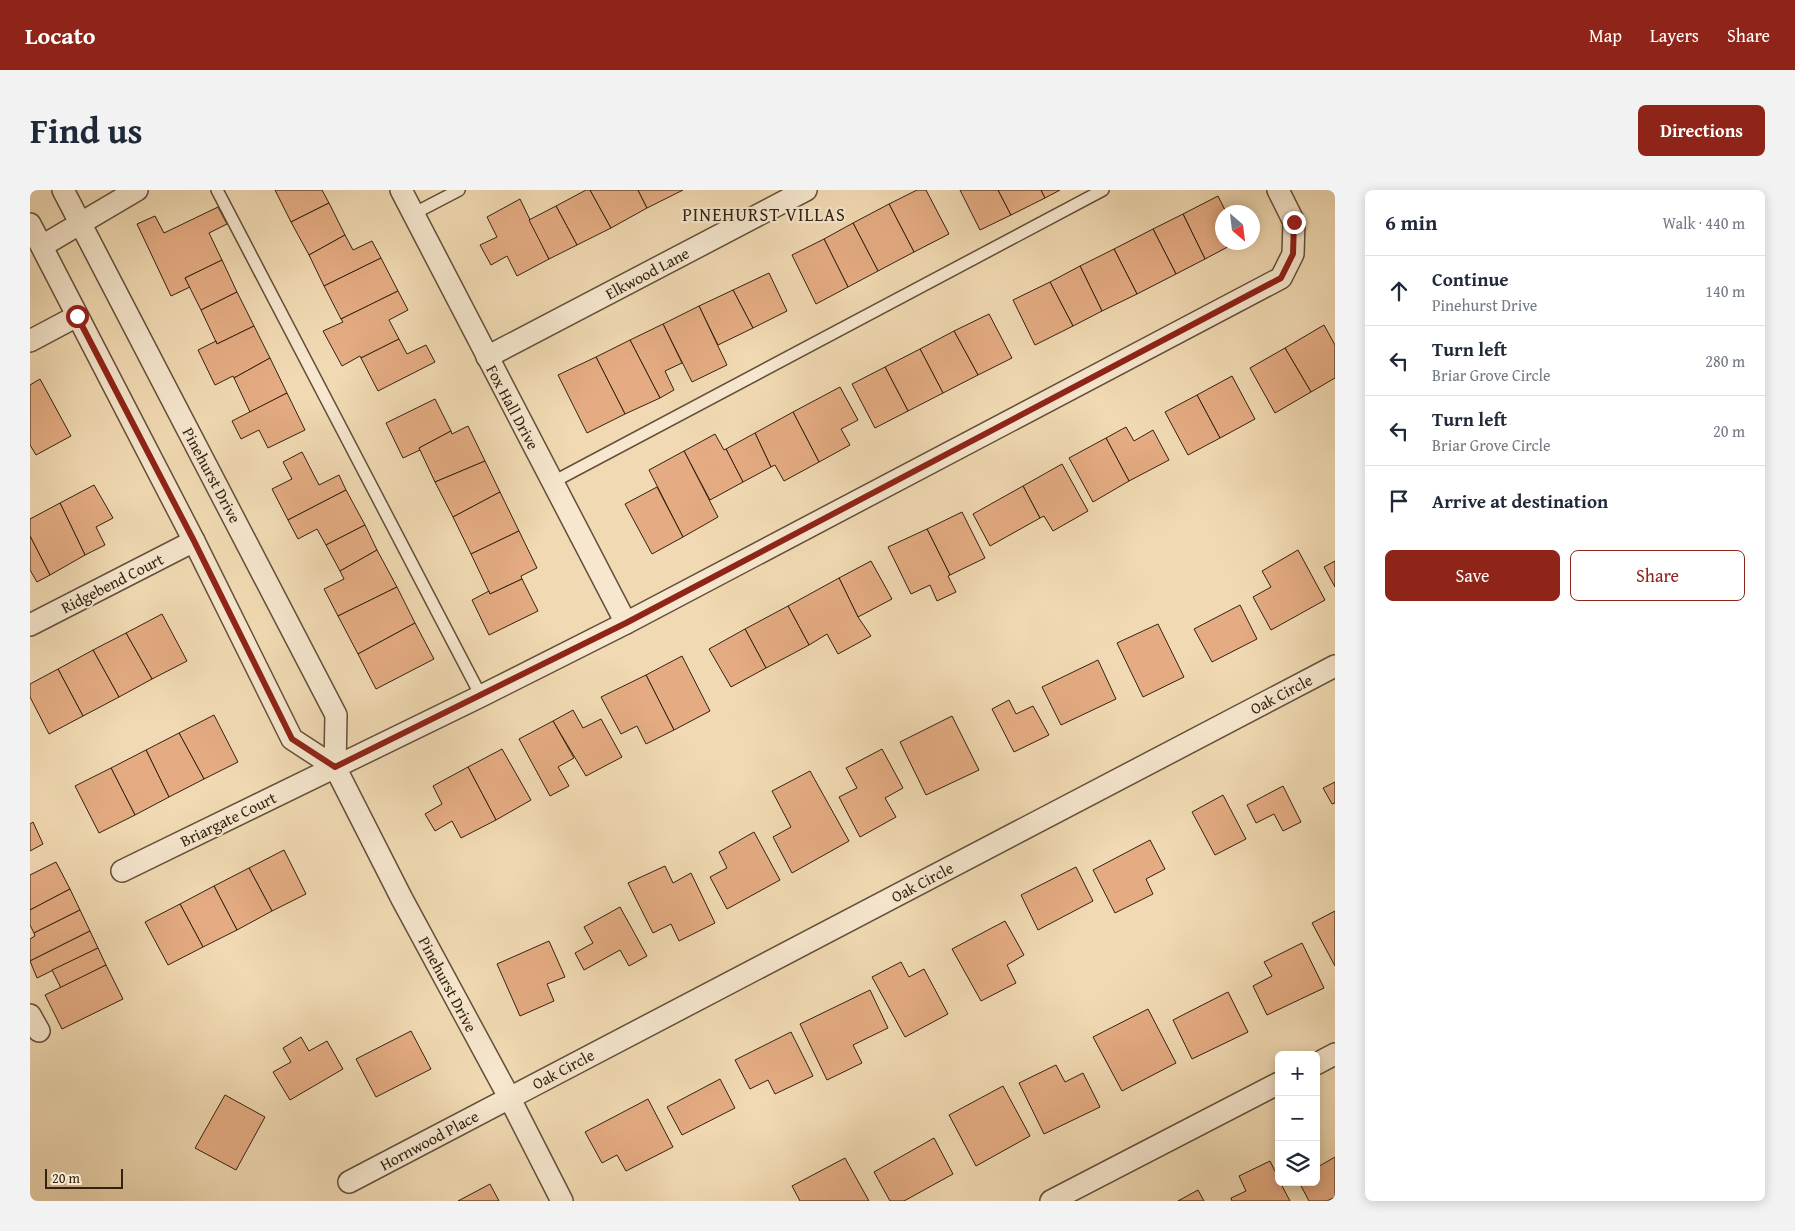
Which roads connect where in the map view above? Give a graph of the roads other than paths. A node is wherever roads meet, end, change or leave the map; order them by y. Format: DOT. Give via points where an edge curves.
graph roads {
  1 [pos="63,190"];
  2 [pos="137,190"];
  3 [pos="217,190"];
  4 [pos="401,190"];
  5 [pos="459,190"];
  6 [pos="806,190"];
  7 [pos="1103,190"];
  8 [pos="1278,190"];
  9 [pos="413,214"];
  10 [pos="30,224"];
  11 [pos="81,224"];
  12 [pos="42,246"];
  13 [pos="77,316"];
  14 [pos="30,341"];
  15 [pos="487,357"];
  16 [pos="553,482"];
  17 [pos="194,541"];
  18 [pos="626,623"];
  19 [pos="30,625"];
  20 [pos="1335,666"];
  21 [pos="482,696"];
  22 [pos="335,767"];
  23 [pos="122,871"];
  24 [pos="1335,1054"];
  25 [pos="1320,1062"];
  26 [pos="1275,1085"];
  27 [pos="509,1098"];
  28 [pos="348,1182"];
  29 [pos="562,1201"];
  30 [pos="1051,1201"];
  1 -- 11 [label="street, Pinehurst Drive"];
  2 -- 11 [label="street"];
  3 -- 21 [label="lane"];
  4 -- 9 [label="street, Fox Hall Drive"];
  5 -- 9 [label="lane"];
  6 -- 15 [label="street, Elkwood Lane"];
  7 -- 16 [label="lane"];
  8 -- 18 [label="street, Briargate Court" via="1294,222 1293,254 1281,278"];
  9 -- 15 [label="street, Fox Hall Drive"];
  10 -- 12 [label="street"];
  11 -- 12 [label="street"];
  11 -- 22 [label="street, Pinehurst Drive" via="336,715"];
  12 -- 13 [label="street"];
  13 -- 14 [label="street"];
  13 -- 17 [label="street"];
  15 -- 16 [label="street, Fox Hall Drive"];
  16 -- 18 [label="street, Fox Hall Drive"];
  17 -- 19 [label="street, Ridgebend Court"];
  17 -- 22 [label="street" via="292,739"];
  18 -- 21 [label="street, Briargate Court"];
  20 -- 27 [label="street, Oak Circle"];
  21 -- 22 [label="street, Briargate Court"];
  22 -- 23 [label="street, Briargate Court"];
  22 -- 27 [label="street, Pinehurst Drive"];
  24 -- 25 [label="street"];
  26 -- 30 [label="street"];
  27 -- 28 [label="street, Hornwood Place"];
  27 -- 29 [label="street, Pinehurst Drive"];
}
